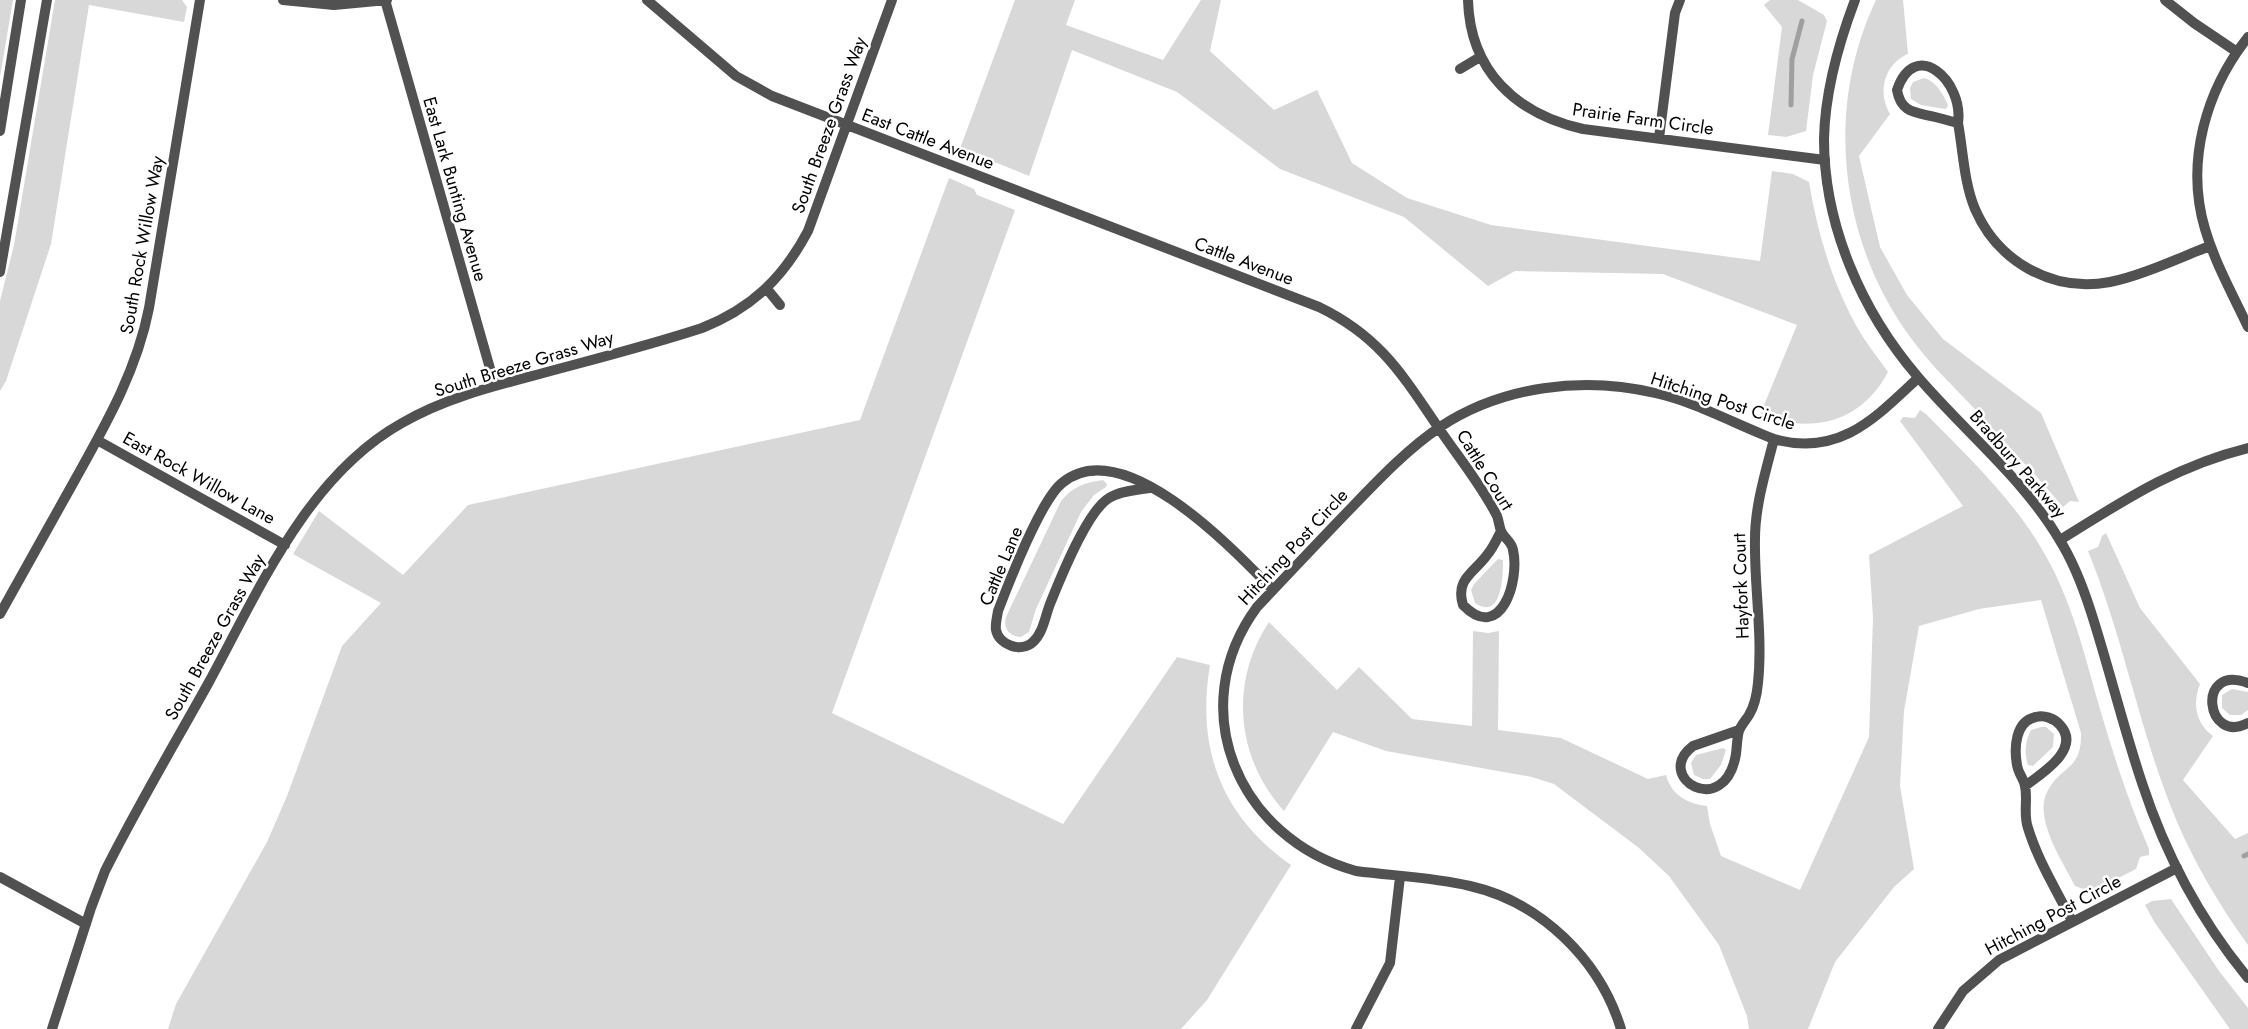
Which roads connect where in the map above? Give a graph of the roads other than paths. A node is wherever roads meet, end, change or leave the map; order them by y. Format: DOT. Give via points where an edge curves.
graph roads {
  1 [pos="21,0"];
  2 [pos="47,0"];
  3 [pos="200,0"];
  4 [pos="282,0"];
  5 [pos="386,0"];
  6 [pos="648,0"];
  7 [pos="892,0"];
  8 [pos="1468,0"];
  9 [pos="1680,0"];
  10 [pos="1855,0"];
  11 [pos="2165,0"];
  12 [pos="2248,37"];
  13 [pos="2237,52"];
  14 [pos="1480,58"];
  15 [pos="1460,69"];
  16 [pos="1958,123"];
  17 [pos="847,125"];
  18 [pos="0,131"];
  19 [pos="1659,138"];
  20 [pos="1825,160"];
  21 [pos="996,182"];
  22 [pos="2210,246"];
  23 [pos="0,272"];
  24 [pos="767,289"];
  25 [pos="780,305"];
  26 [pos="2248,327"];
  27 [pos="1918,378"];
  28 [pos="495,386"];
  29 [pos="1439,428"];
  30 [pos="1774,439"];
  31 [pos="97,440"];
  32 [pos="2248,448"];
  33 [pos="1150,488"];
  34 [pos="1501,531"];
  35 [pos="2060,540"];
  36 [pos="285,545"];
  37 [pos="1273,590"];
  38 [pos="0,614"];
  39 [pos="2248,683"];
  40 [pos="2248,723"];
  41 [pos="1740,730"];
  42 [pos="2025,786"];
  43 [pos="2177,868"];
  44 [pos="0,877"];
  45 [pos="1400,877"];
  46 [pos="2072,921"];
  47 [pos="86,924"];
  48 [pos="2248,978"];
  49 [pos="52,1029"];
  50 [pos="1356,1029"];
  51 [pos="1621,1029"];
  52 [pos="1938,1029"];
  1 -- 18 [label="street"];
  2 -- 23 [label="street"];
  3 -- 31 [label="street, South Rock Willow Way" via="147,322 132,369"];
  4 -- 5 [label="street" via="334,5"];
  5 -- 28 [label="street, East Lark Bunting Avenue"];
  6 -- 17 [label="street, East Cattle Avenue" via="748,84"];
  7 -- 17 [label="street, South Breeze Grass Way"];
  8 -- 14 [label="street, Prairie Farm Circle" via="1471,32"];
  9 -- 19 [label="street" via="1674,14"];
  10 -- 20 [label="street, Bradbury Parkway" via="1830,83 1825,121"];
  11 -- 13 [label="street"];
  12 -- 13 [label="street"];
  13 -- 22 [label="street" via="2211,100 2201,143 2199,198"];
  14 -- 15 [label="street"];
  14 -- 19 [label="street, Prairie Farm Circle" via="1513,98 1551,120 1583,129"];
  16 -- 16 [label="street" via="1960,110 1957,99 1941,73 1923,66 1906,72 1897,90 1900,102 1906,108 1914,113"];
  16 -- 22 [label="street" via="1974,207 1996,243 2016,263 2030,270 2060,281 2096,284 2125,278"];
  17 -- 21 [label="street, East Cattle Avenue"];
  17 -- 24 [label="street, South Breeze Grass Way" via="808,230 790,261"];
  19 -- 20 [label="street, Prairie Farm Circle"];
  20 -- 27 [label="street, Bradbury Parkway" via="1836,220 1854,276 1878,324"];
  21 -- 29 [label="street, Cattle Avenue" via="1320,307 1348,322 1385,353"];
  22 -- 26 [label="street"];
  24 -- 25 [label="street"];
  24 -- 28 [label="street, South Breeze Grass Way" via="734,313 702,328"];
  27 -- 30 [label="street, Hitching Post Circle" via="1876,418 1851,433 1822,442 1790,443"];
  27 -- 35 [label="street, Bradbury Parkway" via="2026,494"];
  28 -- 36 [label="street, South Breeze Grass Way" via="423,412 371,443 322,490"];
  29 -- 30 [label="street, Hitching Post Circle" via="1491,402 1528,391 1565,386 1610,386 1674,399"];
  29 -- 34 [label="street, Cattle Court" via="1496,515"];
  29 -- 37 [label="street, Hitching Post Circle" via="1395,464"];
  30 -- 41 [label="street, Hayfork Court" via="1755,523 1757,693"];
  31 -- 36 [label="street, East Rock Willow Lane"];
  31 -- 38 [label="street, South Rock Willow Way"];
  32 -- 35 [label="street" via="2168,475"];
  33 -- 33 [label="street, Cattle Lane" via="1120,473 1097,470 1073,476 1058,487 1046,504 998,611 995,623 1000,639 1016,647 1032,643 1039,635 1056,590 1094,511 1117,494"];
  33 -- 37 [label="street, Cattle Lane" via="1201,520"];
  34 -- 34 [label="street, Cattle Court" via="1461,589 1463,605 1475,615 1499,613 1514,582 1513,548"];
  35 -- 43 [label="street, Bradbury Parkway" via="2084,591 2142,784"];
  36 -- 47 [label="street, South Breeze Grass Way" via="110,860"];
  37 -- 45 [label="street, Hitching Post Circle" via="1242,628 1227,674 1224,728 1236,771 1259,809 1296,844 1340,866"];
  39 -- 40 [label="street" via="2226,681 2218,686 2211,701 2214,716 2220,720 2235,727"];
  41 -- 41 [label="street, Hayfork Court" via="1688,750 1682,762 1686,782 1706,790 1722,782 1736,758"];
  42 -- 42 [label="street" via="2063,753 2065,734 2051,718 2035,717 2018,731 2017,765"];
  42 -- 46 [label="street" via="2027,827"];
  43 -- 46 [label="street, Hitching Post Circle"];
  43 -- 48 [label="street, Bradbury Parkway" via="2220,941"];
  44 -- 47 [label="street"];
  45 -- 50 [label="street" via="1390,963"];
  45 -- 51 [label="street, Hitching Post Circle" via="1445,881 1487,890 1516,902 1540,918 1567,939 1590,967 1607,993"];
  46 -- 52 [label="street, Hitching Post Circle" via="1988,967 1963,991"];
  47 -- 49 [label="street, South Breeze Grass Way"];
}
